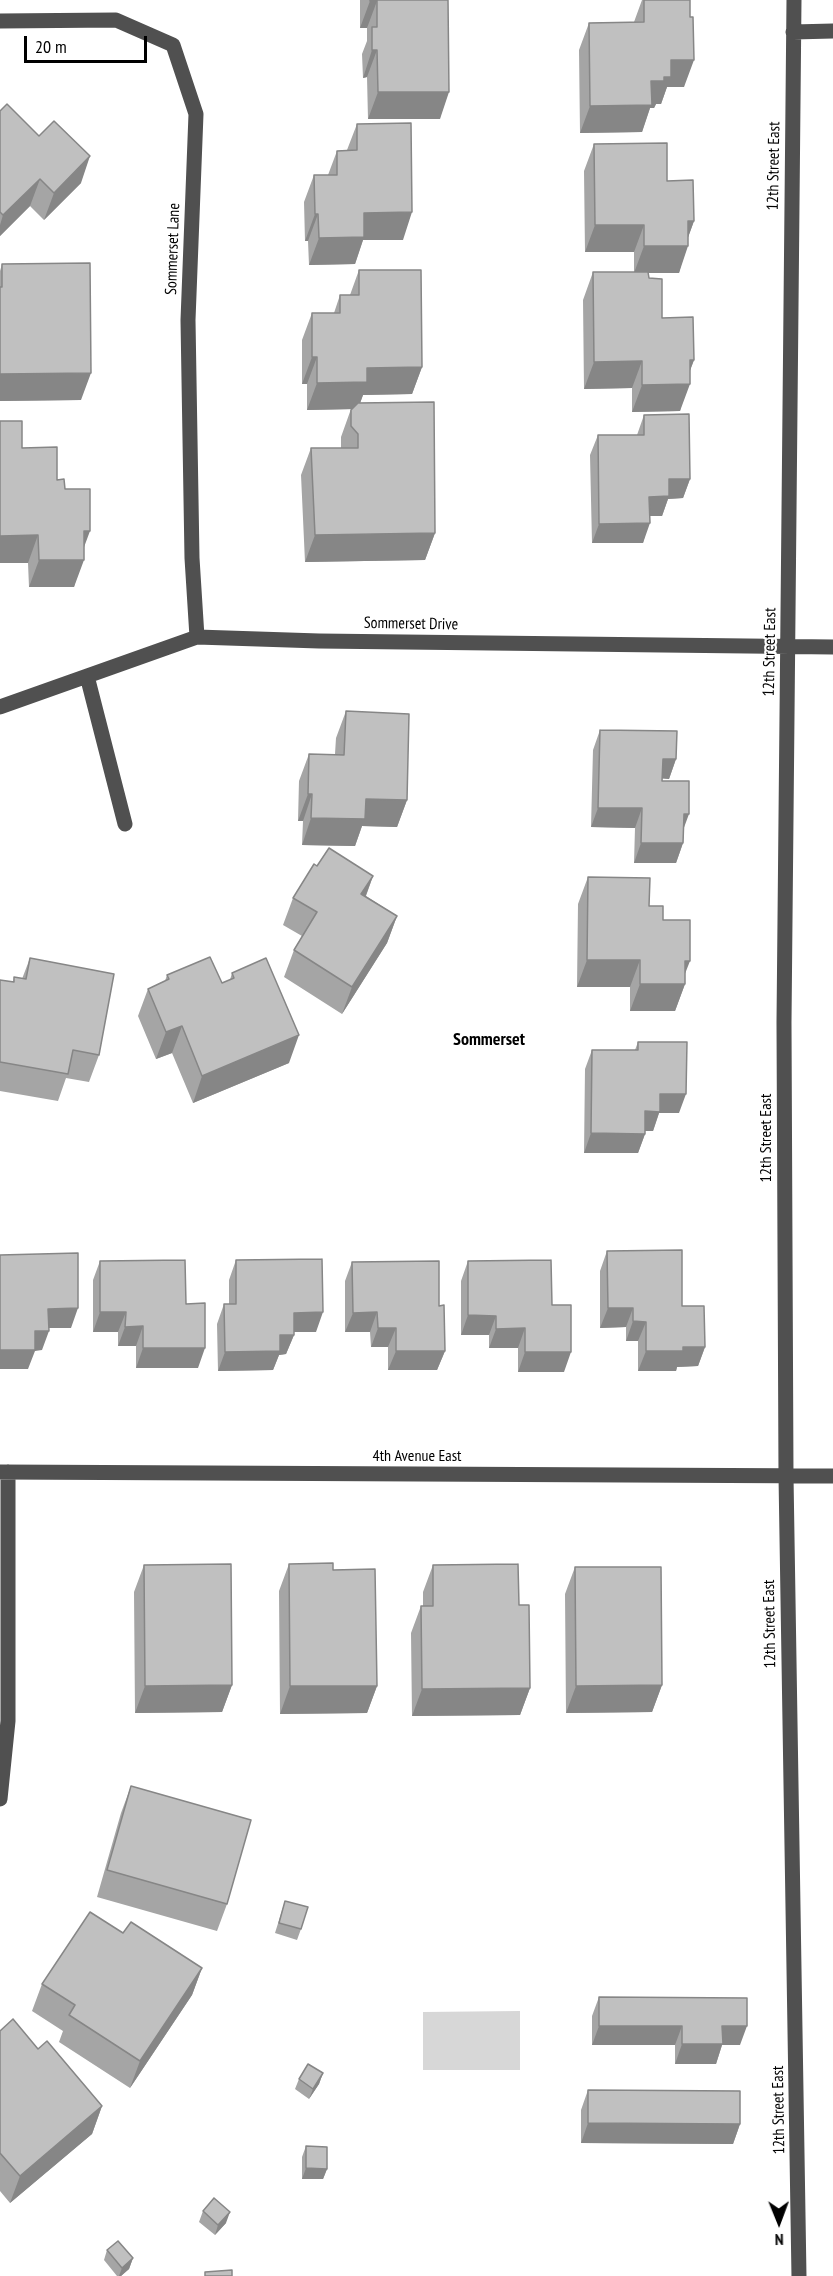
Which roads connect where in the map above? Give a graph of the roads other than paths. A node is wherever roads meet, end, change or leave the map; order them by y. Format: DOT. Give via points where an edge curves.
graph roads {
  1 [pos="794,0"];
  2 [pos="0,21"];
  3 [pos="833,31"];
  4 [pos="794,32"];
  5 [pos="197,636"];
  6 [pos="788,646"];
  7 [pos="833,646"];
  8 [pos="87,676"];
  9 [pos="0,707"];
  10 [pos="125,825"];
  11 [pos="4,1472"];
  12 [pos="786,1476"];
  13 [pos="833,1476"];
  14 [pos="0,1799"];
  15 [pos="799,2276"];
  1 -- 4 [label="street, 12th Street East"];
  2 -- 5 [label="street, Sommerset Lane" via="116,20 173,45 196,114 188,320"];
  3 -- 4 [label="street"];
  4 -- 6 [label="street, 12th Street East"];
  5 -- 6 [label="street, Sommerset Drive"];
  5 -- 8 [label="street, Sommerset Drive"];
  6 -- 7 [label="street, Sommerset Drive"];
  6 -- 12 [label="street, 12th Street East" via="784,1022"];
  8 -- 9 [label="street, Sommerset Drive"];
  8 -- 10 [label="street"];
  11 -- 12 [label="street, 4th Avenue East"];
  11 -- 14 [label="street" via="8,1721"];
  12 -- 13 [label="street, 4th Avenue East"];
  12 -- 15 [label="street, 12th Street East"];
}
